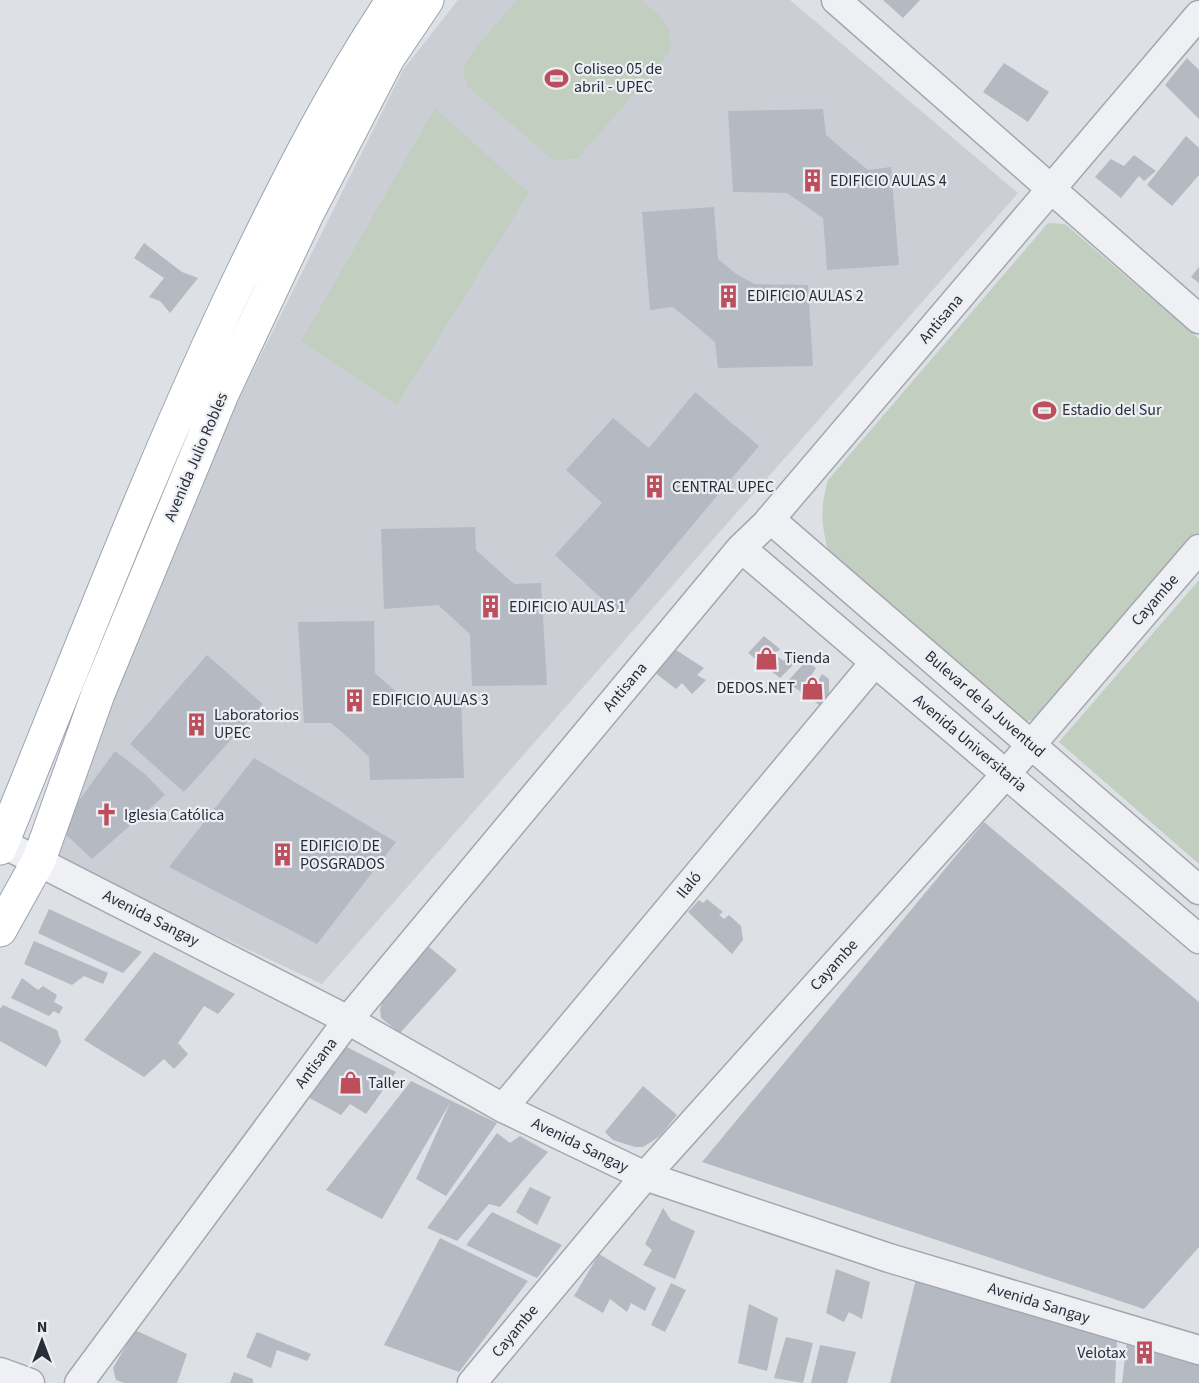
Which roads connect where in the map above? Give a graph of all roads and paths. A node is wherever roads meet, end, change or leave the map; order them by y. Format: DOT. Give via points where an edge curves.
graph roads {
  1 [pos="393,0"];
  2 [pos="427,0"];
  3 [pos="836,0"];
  4 [pos="1199,15"];
  5 [pos="1051,189"];
  6 [pos="1199,319"];
  7 [pos="770,519"];
  8 [pos="741,548"];
  9 [pos="1199,549"];
  10 [pos="875,662"];
  11 [pos="1031,742"];
  12 [pos="1006,774"];
  13 [pos="1,845"];
  14 [pos="39,860"];
  15 [pos="1199,890"];
  16 [pos="0,930"];
  17 [pos="1199,939"];
  18 [pos="348,1020"];
  19 [pos="503,1108"];
  20 [pos="645,1176"];
  21 [pos="1199,1350"];
  22 [pos="0,1372"];
  23 [pos="30,1383"];
  24 [pos="79,1383"];
  25 [pos="472,1383"];
  1 -- 13 [label="main road, Avenida Julio Robles" via="283,189 191,380"];
  2 -- 14 [label="main road, Avenida Julio Robles" via="383,69 306,216 222,394 98,694"];
  3 -- 5 [label="street"];
  4 -- 5 [label="street, Antisana"];
  5 -- 6 [label="street"];
  5 -- 7 [label="street, Antisana"];
  7 -- 8 [label="street, Antisana"];
  7 -- 11 [label="street, Bulevar de la Juventud"];
  8 -- 10 [label="street, Avenida Universitaria"];
  8 -- 18 [label="street, Antisana"];
  9 -- 11 [label="street, Cayambe"];
  10 -- 12 [label="street, Avenida Universitaria"];
  10 -- 19 [label="street, Ilaló"];
  11 -- 12 [label="street, Cayambe"];
  11 -- 15 [label="street, Bulevar de la Juventud"];
  12 -- 17 [label="street, Avenida Universitaria"];
  12 -- 20 [label="street, Cayambe"];
  13 -- 14 [label="street, Avenida Sangay"];
  14 -- 16 [label="main road, Avenida Julio Robles"];
  14 -- 18 [label="street, Avenida Sangay"];
  18 -- 19 [label="street, Avenida Sangay"];
  18 -- 24 [label="street, Antisana"];
  19 -- 20 [label="street, Avenida Sangay"];
  20 -- 21 [label="street, Avenida Sangay" via="889,1258"];
  20 -- 25 [label="street, Cayambe"];
  22 -- 23 [label="street"];
}
